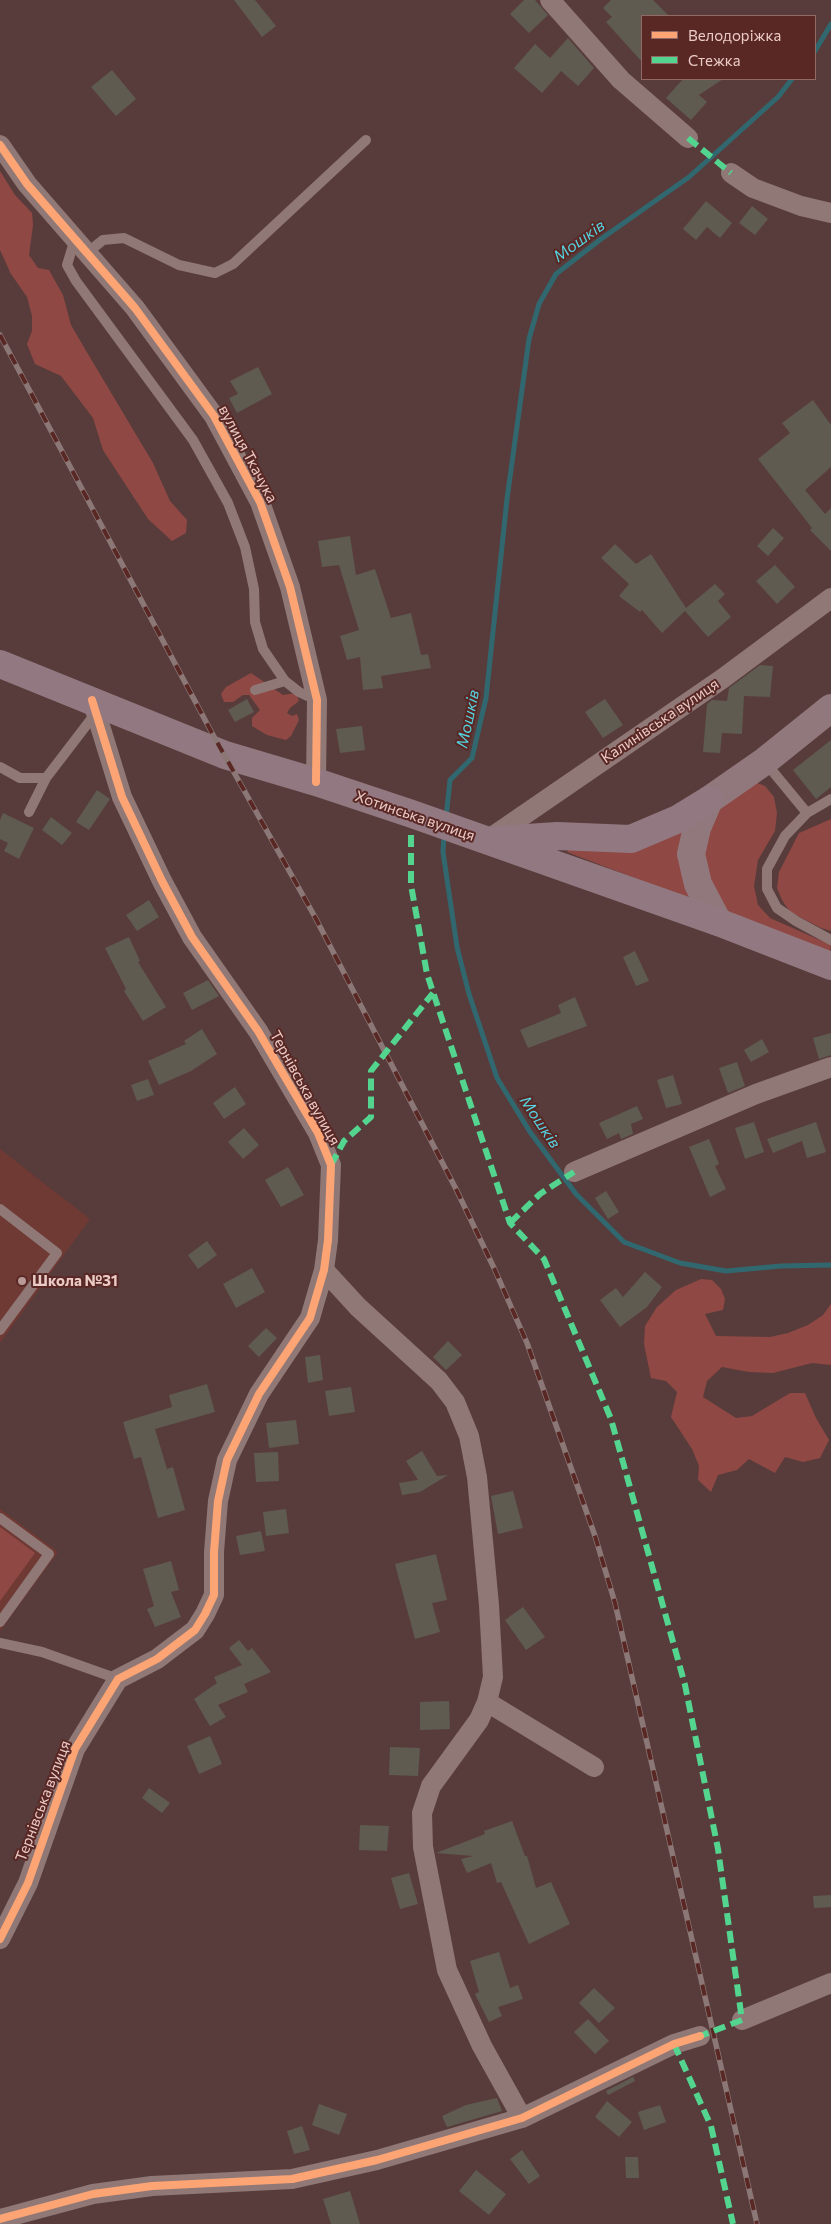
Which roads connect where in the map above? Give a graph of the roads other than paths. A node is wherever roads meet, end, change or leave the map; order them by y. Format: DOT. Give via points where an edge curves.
graph roads {
  1 [pos="550,0"];
  2 [pos="688,138"];
  3 [pos="366,140"];
  4 [pos="0,145"];
  5 [pos="731,173"];
  6 [pos="831,213"];
  7 [pos="81,246"];
  8 [pos="831,598"];
  9 [pos="0,664"];
  10 [pos="285,681"];
  11 [pos="255,690"];
  12 [pos="317,700"];
  13 [pos="93,707"];
  14 [pos="831,708"];
  15 [pos="765,762"];
  16 [pos="0,767"];
  17 [pos="46,778"];
  18 [pos="316,782"];
  19 [pos="831,799"];
  20 [pos="709,800"];
  21 [pos="30,812"];
  22 [pos="808,813"];
  23 [pos="476,838"];
  24 [pos="718,922"];
  25 [pos="831,940"];
  26 [pos="831,966"];
  27 [pos="831,1067"];
  28 [pos="574,1172"];
  29 [pos="0,1209"];
  30 [pos="324,1270"];
  31 [pos="0,1330"];
  32 [pos="0,1518"];
  33 [pos="0,1622"];
  34 [pos="0,1642"];
  35 [pos="118,1679"];
  36 [pos="487,1702"];
  37 [pos="594,1767"];
  38 [pos="0,1939"];
  39 [pos="831,1983"];
  40 [pos="742,2020"];
  41 [pos="700,2036"];
  42 [pos="522,2118"];
  43 [pos="0,2219"];
  1 -- 2 [label="street" via="621,80"];
  3 -- 7 [label="lane" via="233,264 215,274 179,266 124,238"];
  4 -- 7 [label="street, вулиця Ткачука" via="27,184"];
  5 -- 6 [label="street" via="754,188 801,206"];
  7 -- 10 [label="lane" via="67,265 76,281 193,440 228,504 245,547 254,589 255,622 263,649"];
  7 -- 12 [label="street, вулиця Ткачука" via="135,308 214,416 260,502 290,587"];
  8 -- 23 [label="street, Калинівська вулиця" via="722,679"];
  9 -- 13 [label="highway, Хотинська вулиця"];
  10 -- 11 [label="lane"];
  10 -- 12 [label="lane" via="298,692"];
  12 -- 18 [label="street, вулиця Ткачука"];
  13 -- 17 [label="lane"];
  13 -- 18 [label="highway, Хотинська вулиця" via="225,755"];
  13 -- 30 [label="street, Тернівська вулиця" via="122,797 192,937 258,1031 318,1133 331,1165"];
  14 -- 15 [label="main road"];
  15 -- 20 [label="main road"];
  15 -- 22 [label="lane"];
  16 -- 17 [label="lane" via="20,778"];
  17 -- 21 [label="lane"];
  18 -- 23 [label="highway, Хотинська вулиця"];
  19 -- 22 [label="lane"];
  20 -- 23 [label="highway" via="678,819 631,839 557,836"];
  20 -- 24 [label="main road" via="697,828 691,854 698,884"];
  22 -- 25 [label="lane" via="785,836 767,869 767,889 777,908"];
  23 -- 24 [label="highway, Хотинська вулиця"];
  24 -- 26 [label="highway, Хотинська вулиця"];
  27 -- 28 [label="street" via="756,1094"];
  29 -- 31 [label="lane" via="57,1253"];
  30 -- 35 [label="street, Тернівська вулиця" via="310,1318 259,1394 227,1460 218,1501 214,1595 205,1614 195,1630 157,1659"];
  30 -- 36 [label="street" via="358,1307 439,1381 455,1402 469,1436 477,1477 489,1606 493,1677"];
  32 -- 33 [label="lane" via="49,1554"];
  34 -- 35 [label="lane" via="42,1652"];
  35 -- 38 [label="street, Тернівська вулиця" via="75,1749 28,1883"];
  36 -- 37 [label="street"];
  36 -- 42 [label="street" via="480,1720 431,1786 422,1812 423,1847 447,1970 482,2046"];
  39 -- 40 [label="street"];
  41 -- 42 [label="street" via="674,2044"];
  42 -- 43 [label="street" via="377,2160 292,2180 152,2186 93,2194"];
}
